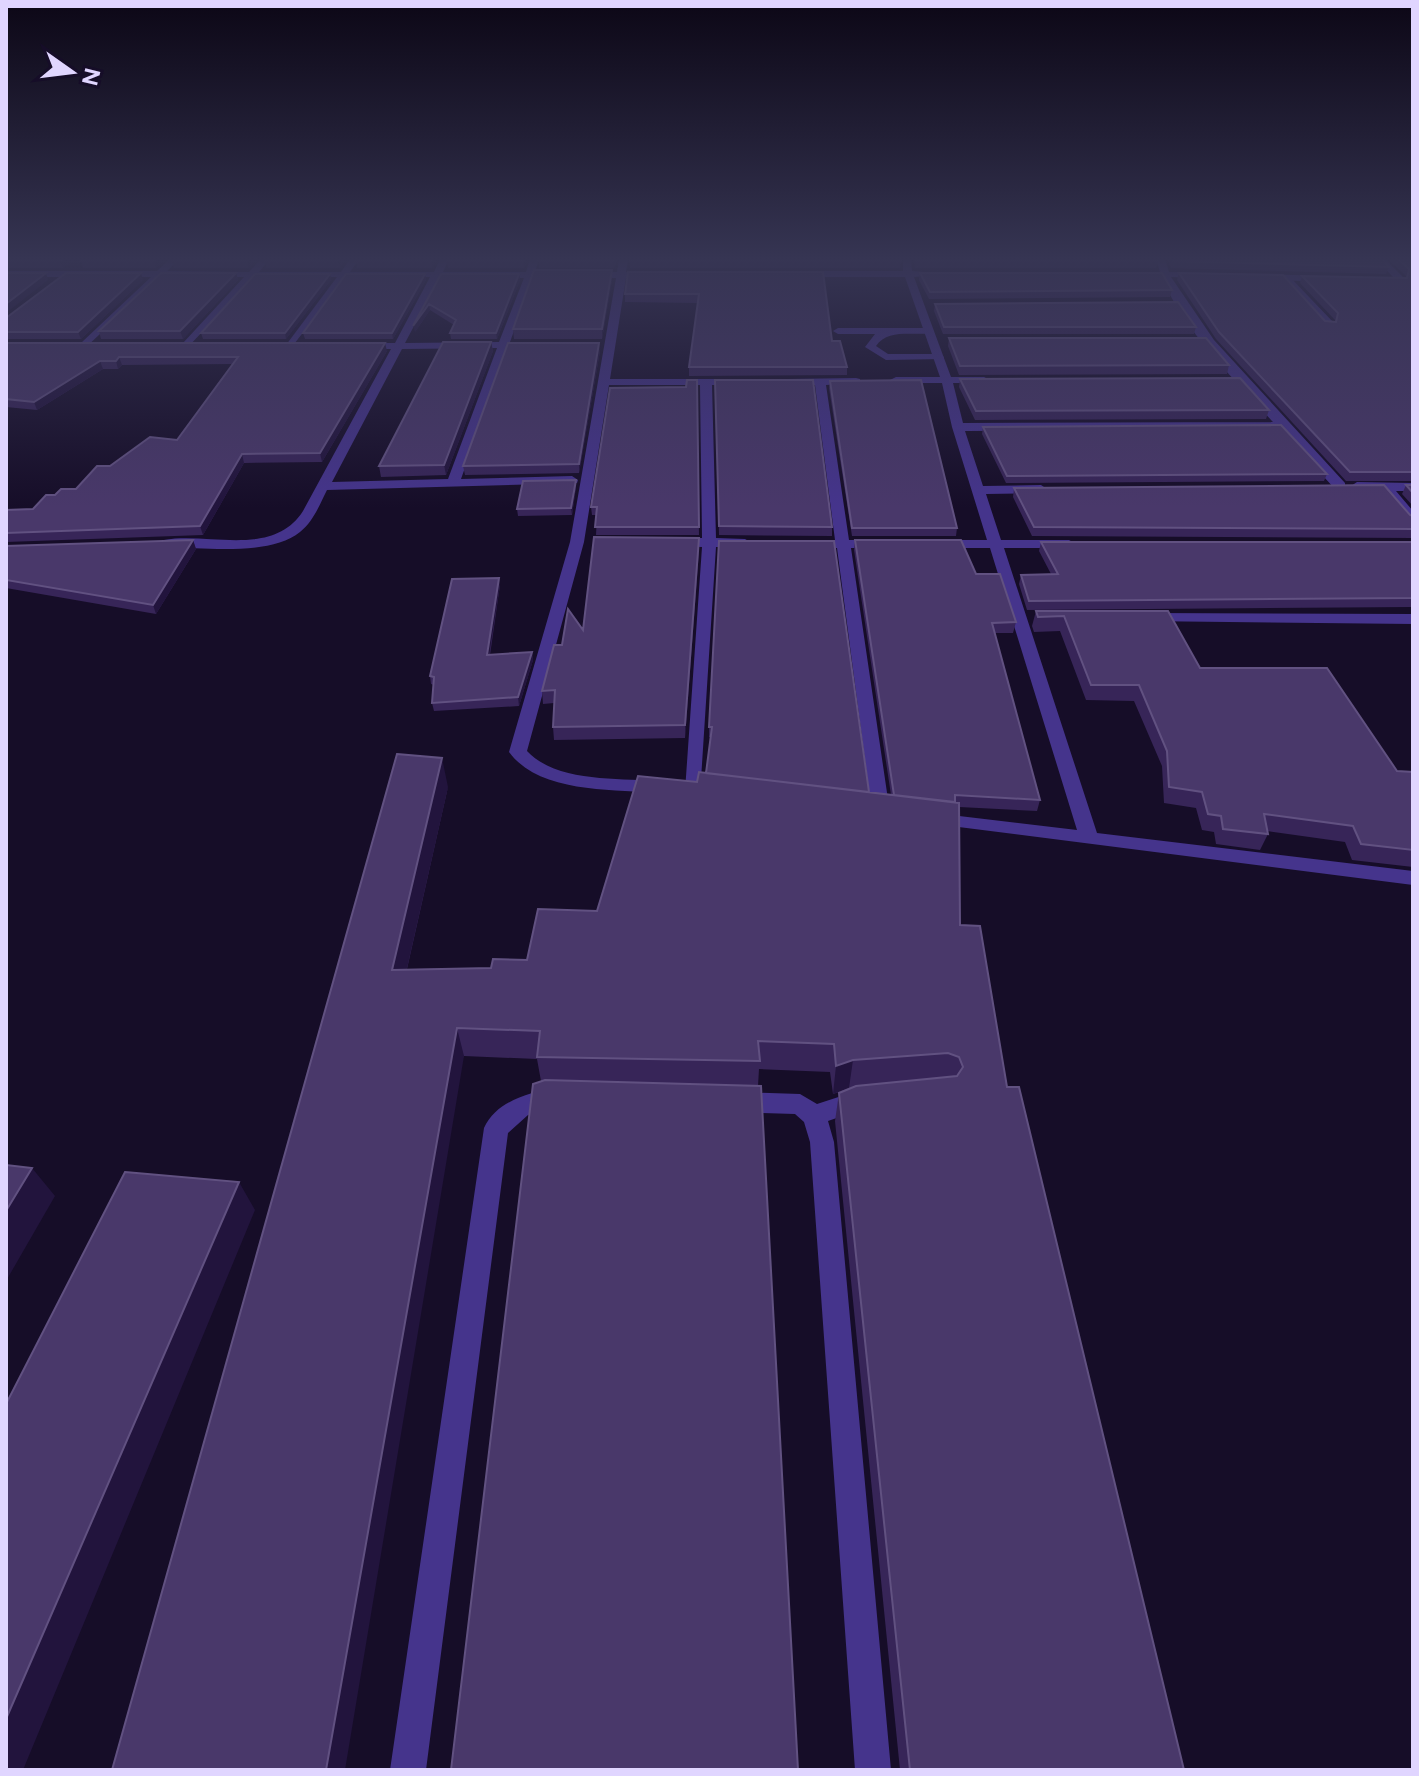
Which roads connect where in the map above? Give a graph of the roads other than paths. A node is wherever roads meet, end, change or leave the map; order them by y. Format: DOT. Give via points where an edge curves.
graph roads {
  1 [pos="88,342"];
  2 [pos="190,342"];
  3 [pos="293,342"];
  4 [pos="399,342"];
  5 [pos="503,342"];
  6 [pos="603,342"];
  7 [pos="874,342"];
  8 [pos="936,342"];
  9 [pos="1211,342"];
  10 [pos="69,345"];
  11 [pos="85,345"];
  12 [pos="99,345"];
  13 [pos="173,345"];
  14 [pos="187,345"];
  15 [pos="202,345"];
  16 [pos="276,345"];
  17 [pos="291,345"];
  18 [pos="306,345"];
  19 [pos="548,345"];
  20 [pos="352,346"];
  21 [pos="397,346"];
  22 [pos="501,346"];
  23 [pos="939,357"];
  24 [pos="947,380"];
  25 [pos="994,380"];
  26 [pos="1227,380"];
  27 [pos="1243,380"];
  28 [pos="820,381"];
  29 [pos="868,381"];
  30 [pos="884,381"];
  31 [pos="604,382"];
  32 [pos="706,382"];
  33 [pos="749,382"];
  34 [pos="777,382"];
  35 [pos="1285,425"];
  36 [pos="958,427"];
  37 [pos="586,480"];
  38 [pos="453,482"];
  39 [pos="323,486"];
  40 [pos="1324,486"];
  41 [pos="1340,486"];
  42 [pos="1385,486"];
  43 [pos="1413,487"];
  44 [pos="1058,489"];
  45 [pos="980,490"];
  46 [pos="1413,519"];
  47 [pos="651,542"];
  48 [pos="157,543"];
  49 [pos="709,543"];
  50 [pos="754,543"];
  51 [pos="998,543"];
  52 [pos="799,544"];
  53 [pos="890,544"];
  54 [pos="921,544"];
  55 [pos="1078,544"];
  56 [pos="844,545"];
  57 [pos="1131,618"];
  58 [pos="1413,619"];
  59 [pos="1089,837"];
  60 [pos="1413,878"];
  61 [pos="891,1096"];
  62 [pos="580,1097"];
  63 [pos="706,1101"];
  64 [pos="814,1116"];
  65 [pos="408,1770"];
  66 [pos="873,1770"];
  1 -- 11 [label="street"];
  2 -- 14 [label="street"];
  3 -- 17 [label="street"];
  4 -- 21 [label="street"];
  5 -- 22 [label="street"];
  6 -- 31 [label="street"];
  7 -- 23 [label="street" via="870,347 886,357"];
  8 -- 23 [label="street"];
  9 -- 27 [label="street"];
  10 -- 11 [label="street"];
  11 -- 12 [label="street"];
  13 -- 14 [label="street"];
  14 -- 15 [label="street"];
  16 -- 17 [label="street"];
  17 -- 18 [label="street"];
  19 -- 22 [label="street"];
  20 -- 21 [label="street"];
  21 -- 22 [label="street"];
  21 -- 39 [label="street"];
  22 -- 38 [label="street"];
  23 -- 24 [label="street"];
  24 -- 25 [label="street"];
  24 -- 30 [label="street"];
  24 -- 36 [label="street"];
  26 -- 27 [label="street"];
  27 -- 35 [label="street"];
  28 -- 29 [label="street"];
  28 -- 34 [label="street"];
  28 -- 56 [label="street"];
  31 -- 32 [label="street"];
  31 -- 37 [label="street"];
  32 -- 33 [label="street"];
  32 -- 49 [label="street"];
  35 -- 36 [label="street"];
  35 -- 41 [label="street"];
  36 -- 45 [label="street"];
  37 -- 38 [label="street"];
  37 -- 49 [label="street" via="585,542 518,752 524,762 551,774 702,792"];
  38 -- 39 [label="street"];
  39 -- 48 [label="street" via="303,522 280,537"];
  40 -- 41 [label="street"];
  41 -- 42 [label="street"];
  42 -- 43 [label="street"];
  42 -- 46 [label="street"];
  44 -- 45 [label="street"];
  45 -- 51 [label="street"];
  47 -- 49 [label="street"];
  49 -- 50 [label="street"];
  51 -- 54 [label="street"];
  51 -- 55 [label="street"];
  51 -- 59 [label="street" via="1029,618"];
  52 -- 56 [label="street"];
  53 -- 56 [label="street"];
  56 -- 59 [label="street" via="888,814"];
  57 -- 58 [label="street"];
  59 -- 60 [label="street"];
  61 -- 64 [label="street" via="849,1101"];
  62 -- 65 [label="street" via="549,1096 520,1107 496,1128"];
  63 -- 64 [label="street" via="800,1104"];
  64 -- 66 [label="street" via="822,1142"];
}
